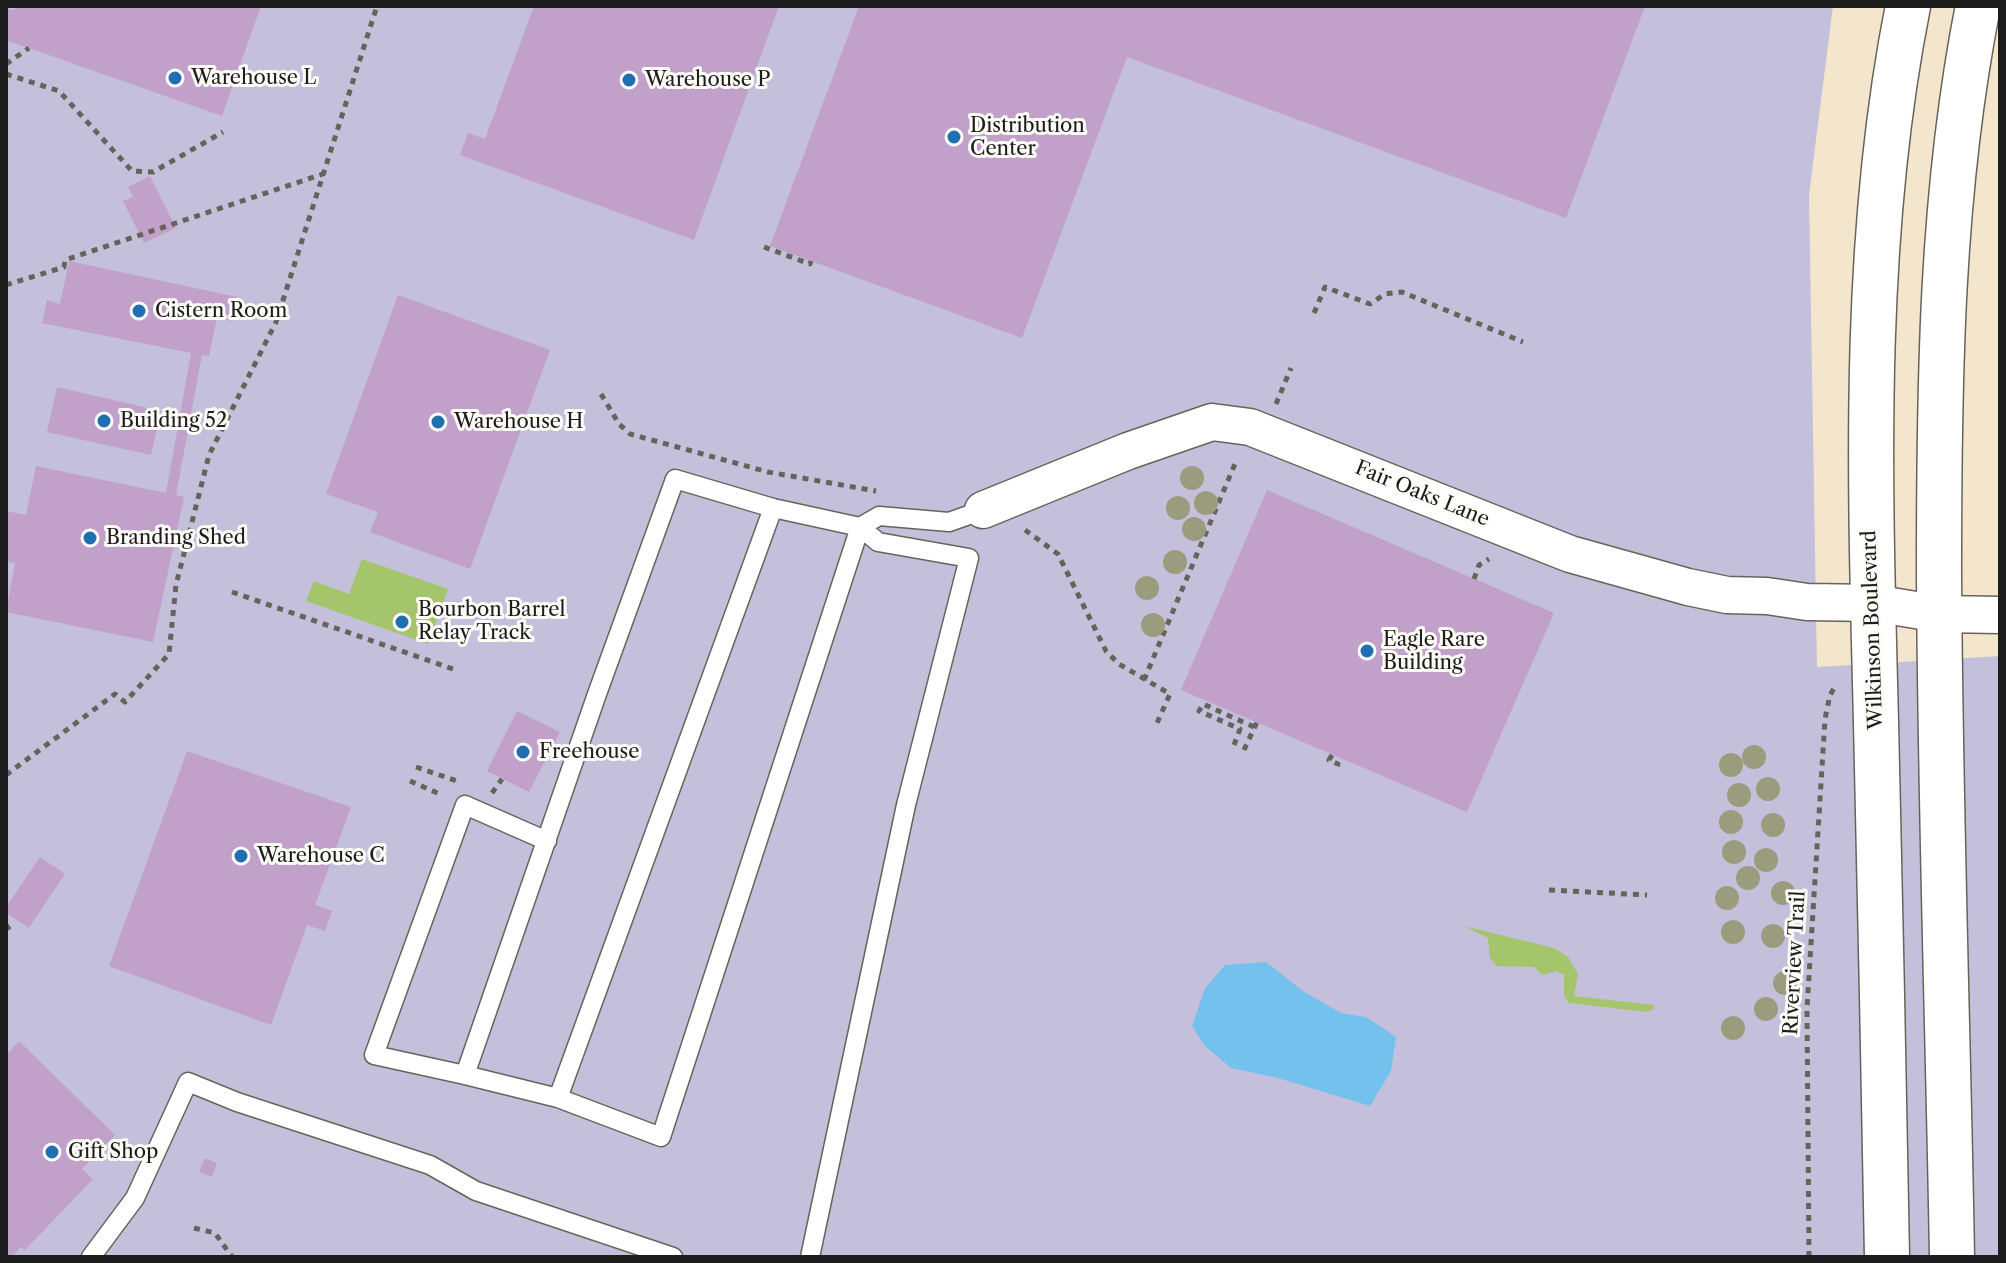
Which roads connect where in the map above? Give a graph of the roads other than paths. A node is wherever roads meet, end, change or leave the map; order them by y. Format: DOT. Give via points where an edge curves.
graph roads {
  1 [pos="1908,6"];
  2 [pos="1978,6"];
  3 [pos="773,508"];
  4 [pos="983,510"];
  5 [pos="860,527"];
  6 [pos="1873,603"];
  7 [pos="1940,614"];
  8 [pos="2000,615"];
  9 [pos="547,841"];
  10 [pos="465,1075"];
  11 [pos="558,1098"];
  12 [pos="91,1257"];
  13 [pos="673,1257"];
  14 [pos="810,1257"];
  15 [pos="1887,1257"];
  16 [pos="1952,1257"];
  1 -- 6 [label="highway, Wilkinson Boulevard" via="1888,135 1874,300 1869,439"];
  2 -- 7 [label="highway" via="1945,264 1939,395"];
  3 -- 5 [label="lane"];
  3 -- 9 [label="lane" via="675,479"];
  3 -- 11 [label="lane"];
  4 -- 5 [label="lane" via="949,522 879,516"];
  4 -- 6 [label="street, Fair Oaks Lane" via="1212,422 1262,418 1570,554 1606,565 1727,595"];
  5 -- 11 [label="lane" via="661,1137"];
  5 -- 14 [label="lane" via="878,542 969,558 906,805"];
  6 -- 7 [label="street, Fair Oaks Lane"];
  6 -- 15 [label="highway, Wilkinson Boulevard"];
  7 -- 8 [label="street, Fair Oaks Lane"];
  7 -- 16 [label="highway"];
  9 -- 10 [label="lane"];
  9 -- 10 [label="lane" via="465,805 374,1055"];
  10 -- 11 [label="lane"];
  12 -- 13 [label="lane" via="135,1198 188,1082 430,1165 476,1191"];
}
